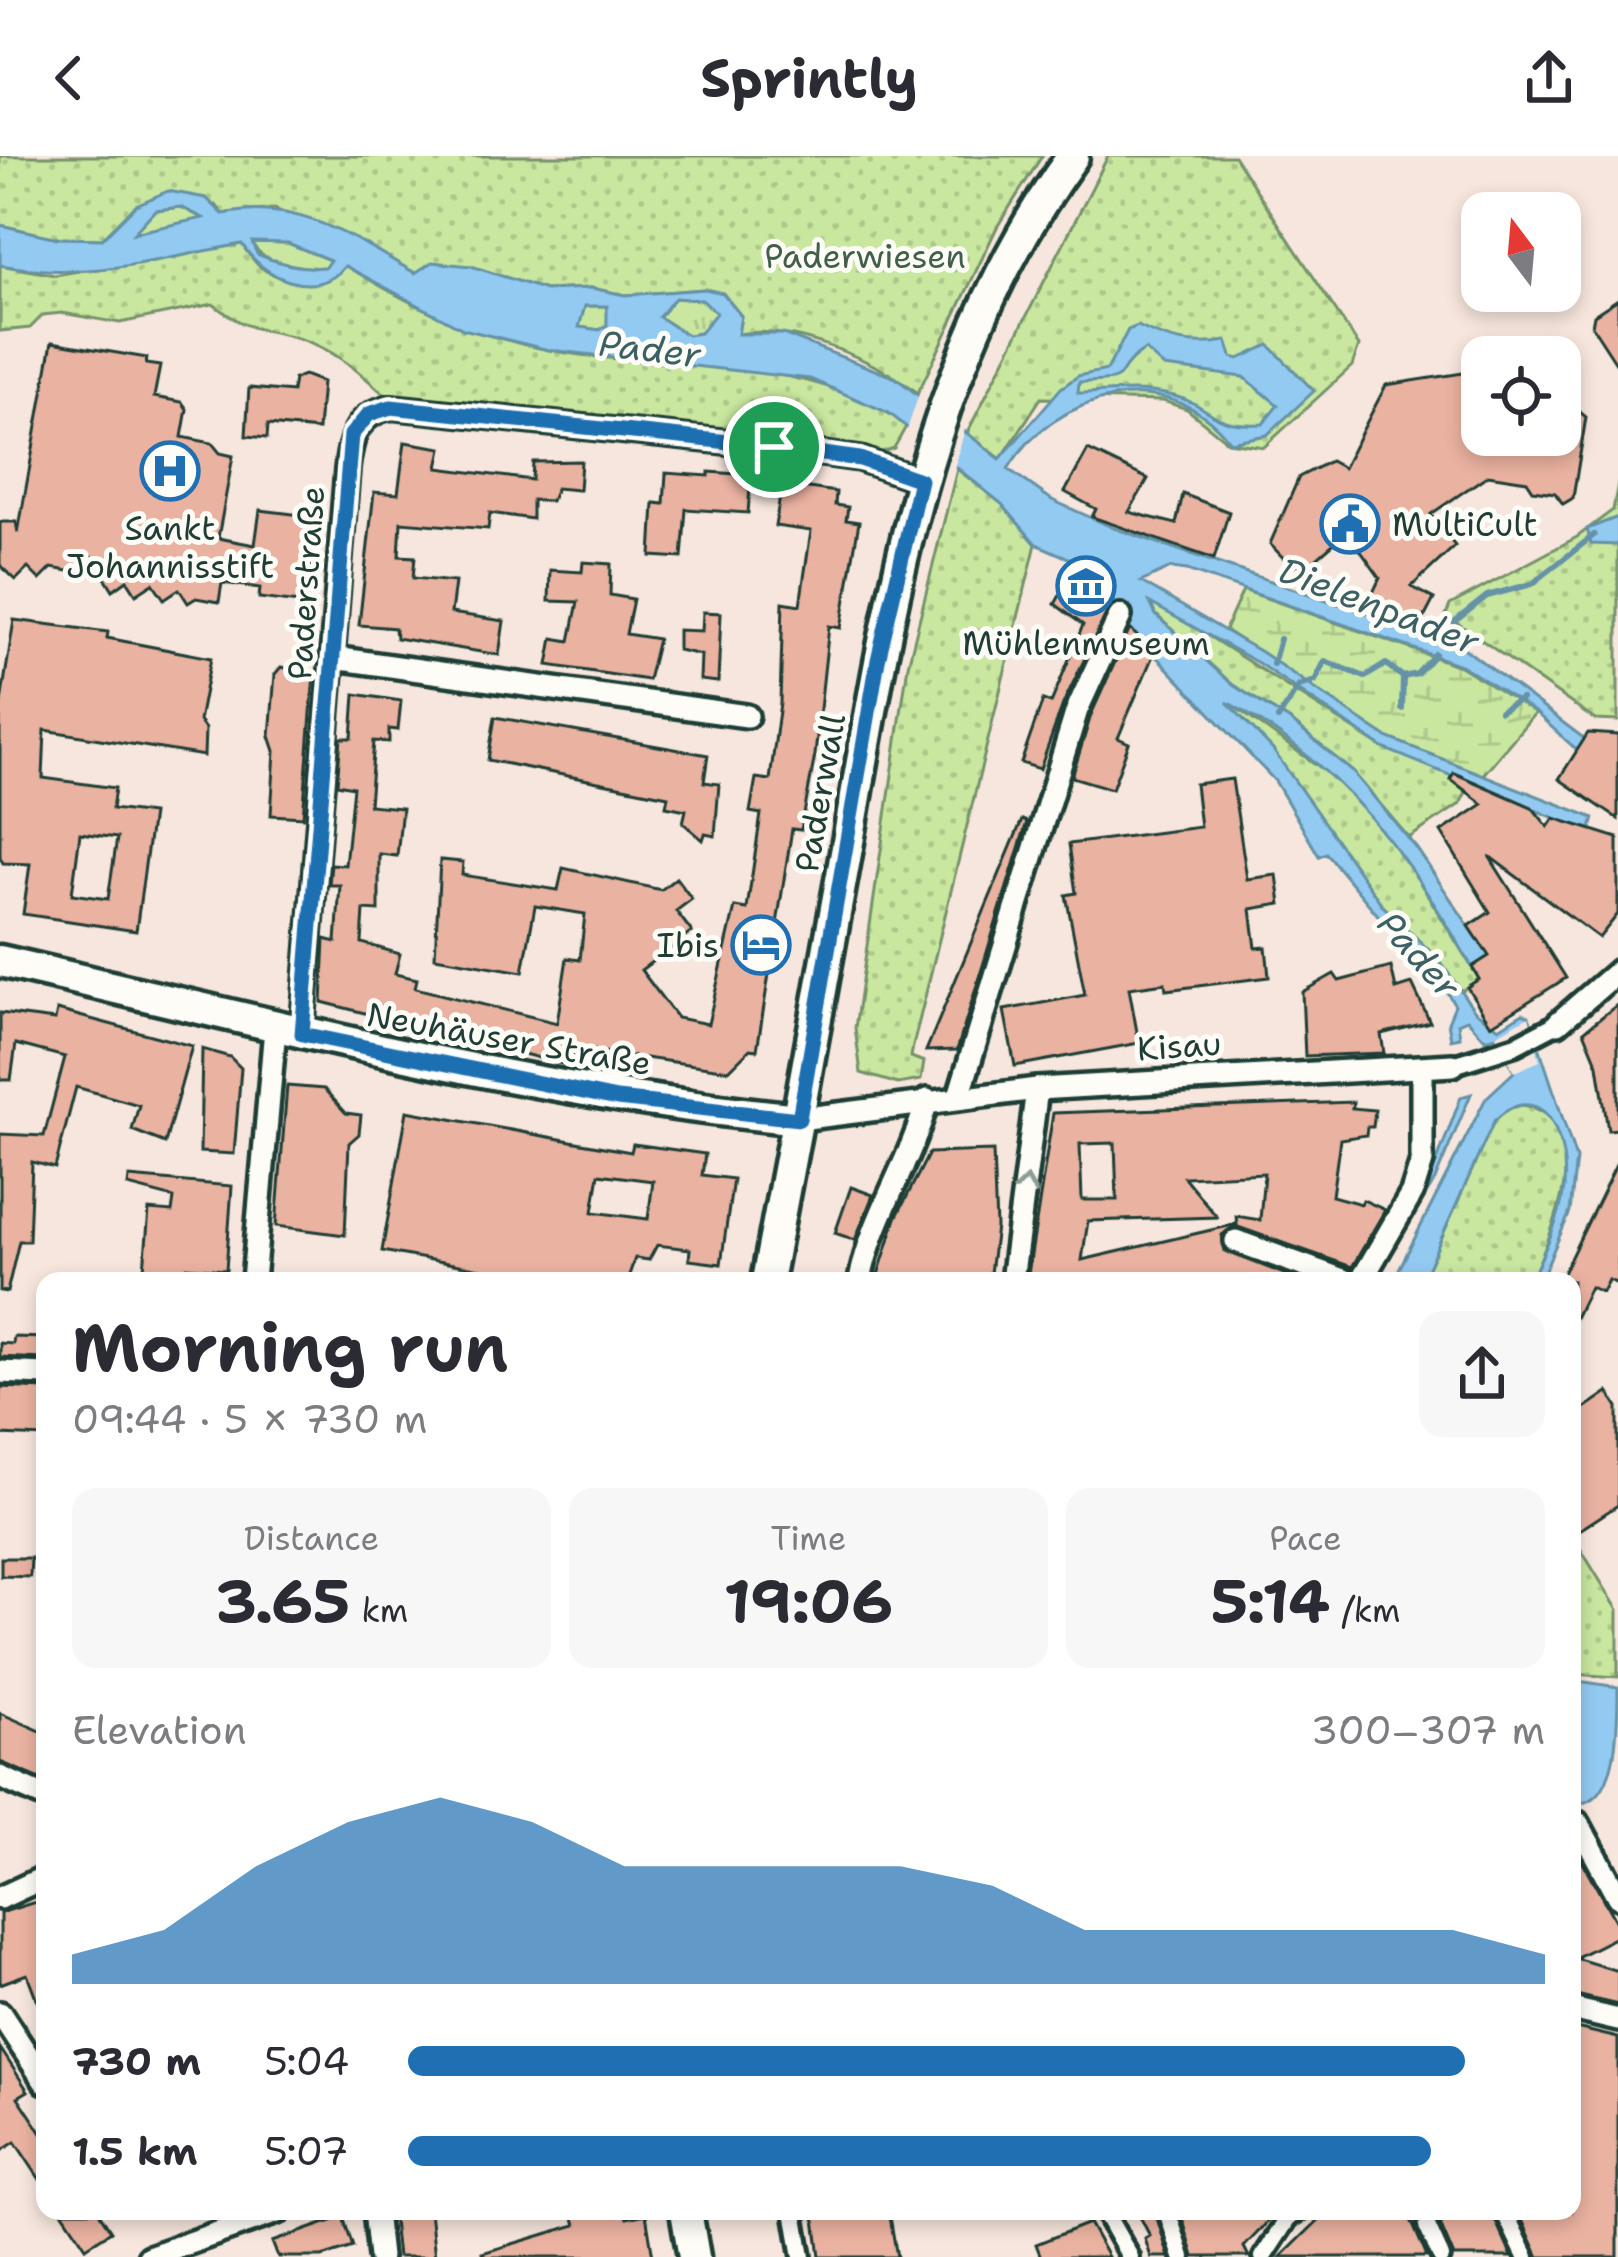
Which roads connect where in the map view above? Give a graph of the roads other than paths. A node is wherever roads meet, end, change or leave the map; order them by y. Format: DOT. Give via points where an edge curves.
graph roads {
  1 [pos="1073,156"];
  2 [pos="923,468"];
  3 [pos="1120,616"];
  4 [pos="334,658"];
  5 [pos="747,716"];
  6 [pos="0,961"];
  7 [pos="1618,971"];
  8 [pos="1558,1023"];
  9 [pos="289,1031"];
  10 [pos="1459,1064"];
  11 [pos="1422,1070"];
  12 [pos="1036,1088"];
  13 [pos="959,1096"];
  14 [pos="927,1100"];
  15 [pos="799,1119"];
  16 [pos="1236,1241"];
  17 [pos="255,1272"];
  18 [pos="769,1272"];
  19 [pos="862,1272"];
  20 [pos="1013,1272"];
  21 [pos="1321,1272"];
  22 [pos="1366,1272"];
  23 [pos="0,1372"];
  24 [pos="36,1374"];
  25 [pos="0,1777"];
  26 [pos="36,1793"];
  27 [pos="1581,1833"];
  28 [pos="36,1881"];
  29 [pos="1618,1897"];
  30 [pos="0,1898"];
  31 [pos="1581,2011"];
  32 [pos="0,2013"];
  33 [pos="1618,2020"];
  34 [pos="36,2068"];
  35 [pos="254,2220"];
  36 [pos="376,2220"];
  37 [pos="688,2220"];
  38 [pos="796,2220"];
  39 [pos="1110,2220"];
  40 [pos="1170,2220"];
  41 [pos="1287,2220"];
  42 [pos="1508,2220"];
  43 [pos="1427,2226"];
  44 [pos="148,2257"];
  45 [pos="380,2257"];
  46 [pos="694,2257"];
  47 [pos="802,2257"];
  48 [pos="1130,2257"];
  49 [pos="1182,2257"];
  50 [pos="1263,2257"];
  51 [pos="1441,2257"];
  52 [pos="1526,2257"];
  1 -- 2 [label="main road, Paderwall" via="1026,221 985,302"];
  2 -- 4 [label="street, Paderstraße" via="380,409 351,435"];
  2 -- 15 [label="main road, Paderwall" via="878,660"];
  3 -- 13 [label="street" via="1077,710"];
  4 -- 5 [label="street"];
  4 -- 9 [label="street, Paderstraße"];
  6 -- 9 [label="main road, Neuhäuser Straße"];
  7 -- 8 [label="street"];
  8 -- 10 [label="street, Kisau"];
  9 -- 15 [label="main road, Neuhäuser Straße" via="617,1099"];
  9 -- 17 [label="street, Paderstraße"];
  10 -- 11 [label="street, Kisau"];
  11 -- 12 [label="street, Kisau"];
  11 -- 22 [label="street" via="1422,1161"];
  12 -- 13 [label="street, Kisau"];
  20 -- 12 [label="street, one-way"];
  13 -- 14 [label="street, Kisau"];
  14 -- 15 [label="street, Kisau"];
  14 -- 19 [label="street"];
  15 -- 18 [label="main road, Paderwall"];
  16 -- 21 [label="street"];
  23 -- 24 [label="street"];
  25 -- 26 [label="street"];
  27 -- 29 [label="street"];
  28 -- 30 [label="street"];
  31 -- 33 [label="street"];
  32 -- 34 [label="street"];
  35 -- 44 [label="street"];
  36 -- 45 [label="street"];
  37 -- 46 [label="main road"];
  38 -- 47 [label="street"];
  39 -- 48 [label="street"];
  40 -- 49 [label="street"];
  41 -- 50 [label="street"];
  42 -- 52 [label="street"];
  43 -- 51 [label="street"];
}
